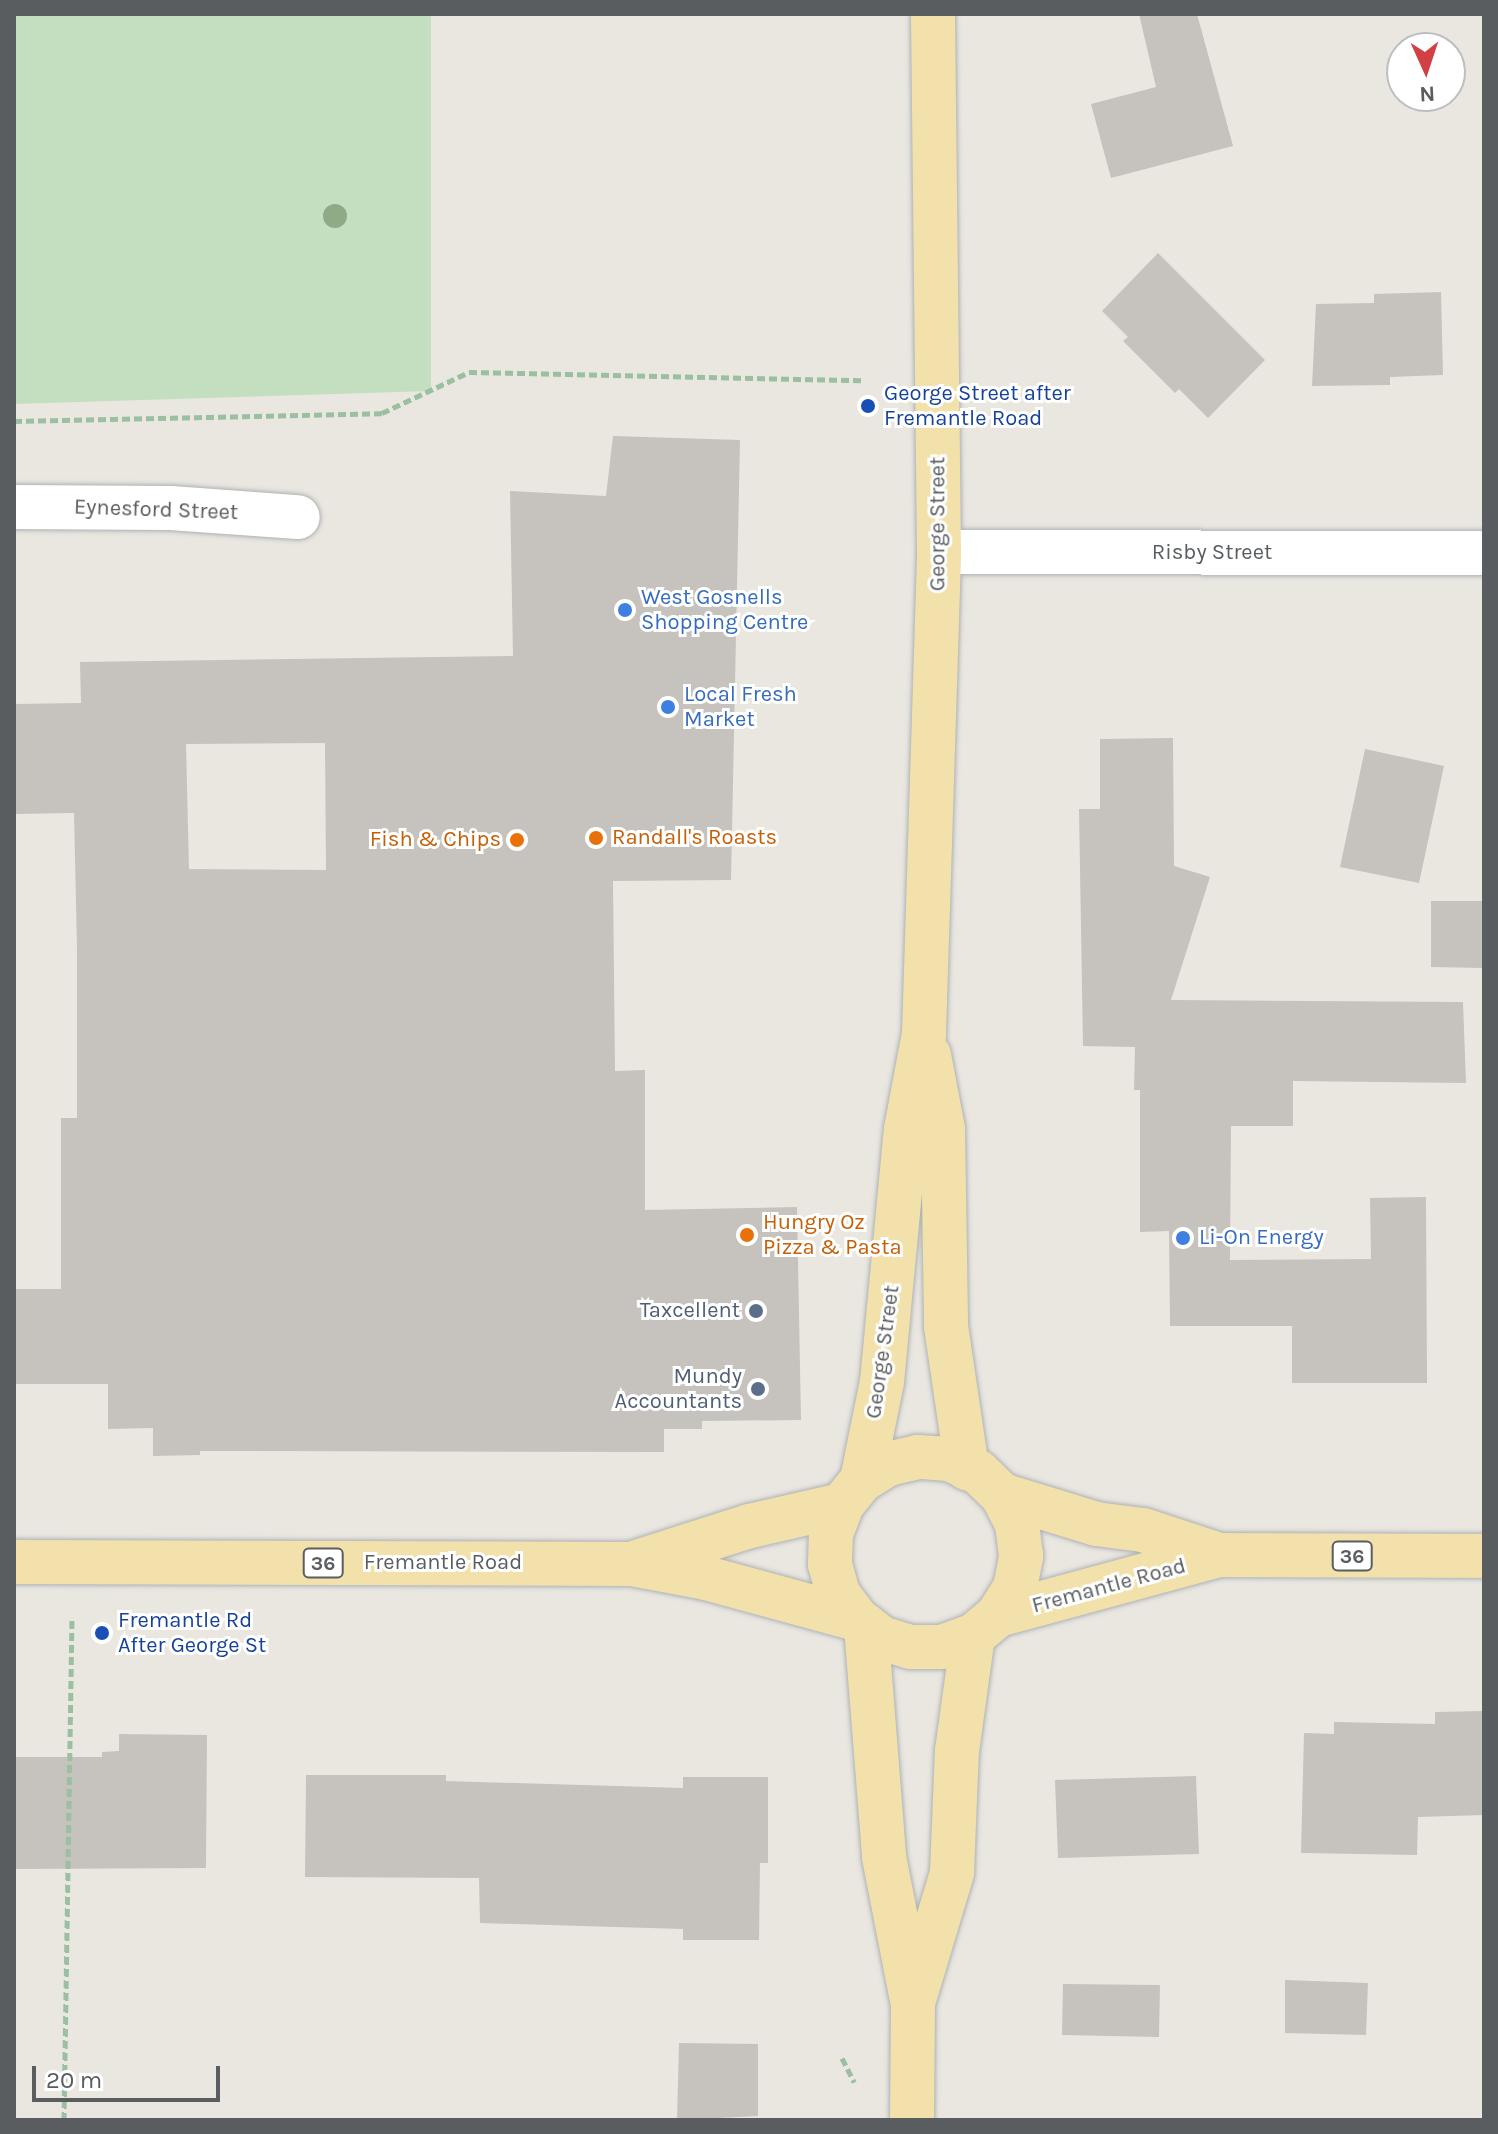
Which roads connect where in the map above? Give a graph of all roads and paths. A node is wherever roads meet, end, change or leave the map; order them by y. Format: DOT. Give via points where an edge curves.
graph roads {
  1 [pos="933,14"];
  2 [pos="862,380"];
  3 [pos="14,421"];
  4 [pos="14,507"];
  5 [pos="298,517"];
  6 [pos="939,552"];
  7 [pos="1484,553"];
  8 [pos="924,1034"];
  9 [pos="967,1468"];
  10 [pos="852,1492"];
  11 [pos="1002,1495"];
  12 [pos="1219,1555"];
  13 [pos="1484,1556"];
  14 [pos="14,1562"];
  15 [pos="73,1562"];
  16 [pos="631,1564"];
  17 [pos="861,1623"];
  18 [pos="985,1626"];
  19 [pos="913,2005"];
  20 [pos="64,2120"];
  21 [pos="912,2120"];
  1 -- 6 [label="main road, George Street"];
  2 -- 3 [label="path" via="469,372 382,413"];
  4 -- 5 [label="street, Eynesford Street" via="171,508"];
  6 -- 7 [label="street, Risby Street"];
  6 -- 8 [label="main road, George Street"];
  8 -- 9 [label="main road, George Street" via="943,1129 946,1326"];
  8 -- 10 [label="main road, George Street" via="906,1129 882,1382"];
  9 -- 10 [label="main road" via="949,1459 918,1457 888,1464"];
  9 -- 11 [label="main road"];
  10 -- 16 [label="main road, Fremantle Road / 36"];
  10 -- 17 [label="main road" via="831,1533 830,1564 838,1594"];
  11 -- 12 [label="main road, Fremantle Road / 36"];
  11 -- 18 [label="main road" via="1017,1524 1021,1556 1015,1588"];
  12 -- 13 [label="main road, Fremantle Road / 36"];
  12 -- 18 [label="main road, Fremantle Road / 36"];
  14 -- 15 [label="main road, Fremantle Road / 36"];
  15 -- 16 [label="main road, Fremantle Road / 36"];
  15 -- 20 [label="path"];
  16 -- 17 [label="main road, Fremantle Road / 36" via="706,1578"];
  17 -- 18 [label="main road" via="881,1638 911,1647 942,1647"];
  17 -- 19 [label="main road" via="884,1857"];
  18 -- 19 [label="main road" via="957,1751 952,1873"];
  19 -- 21 [label="main road"];
}
